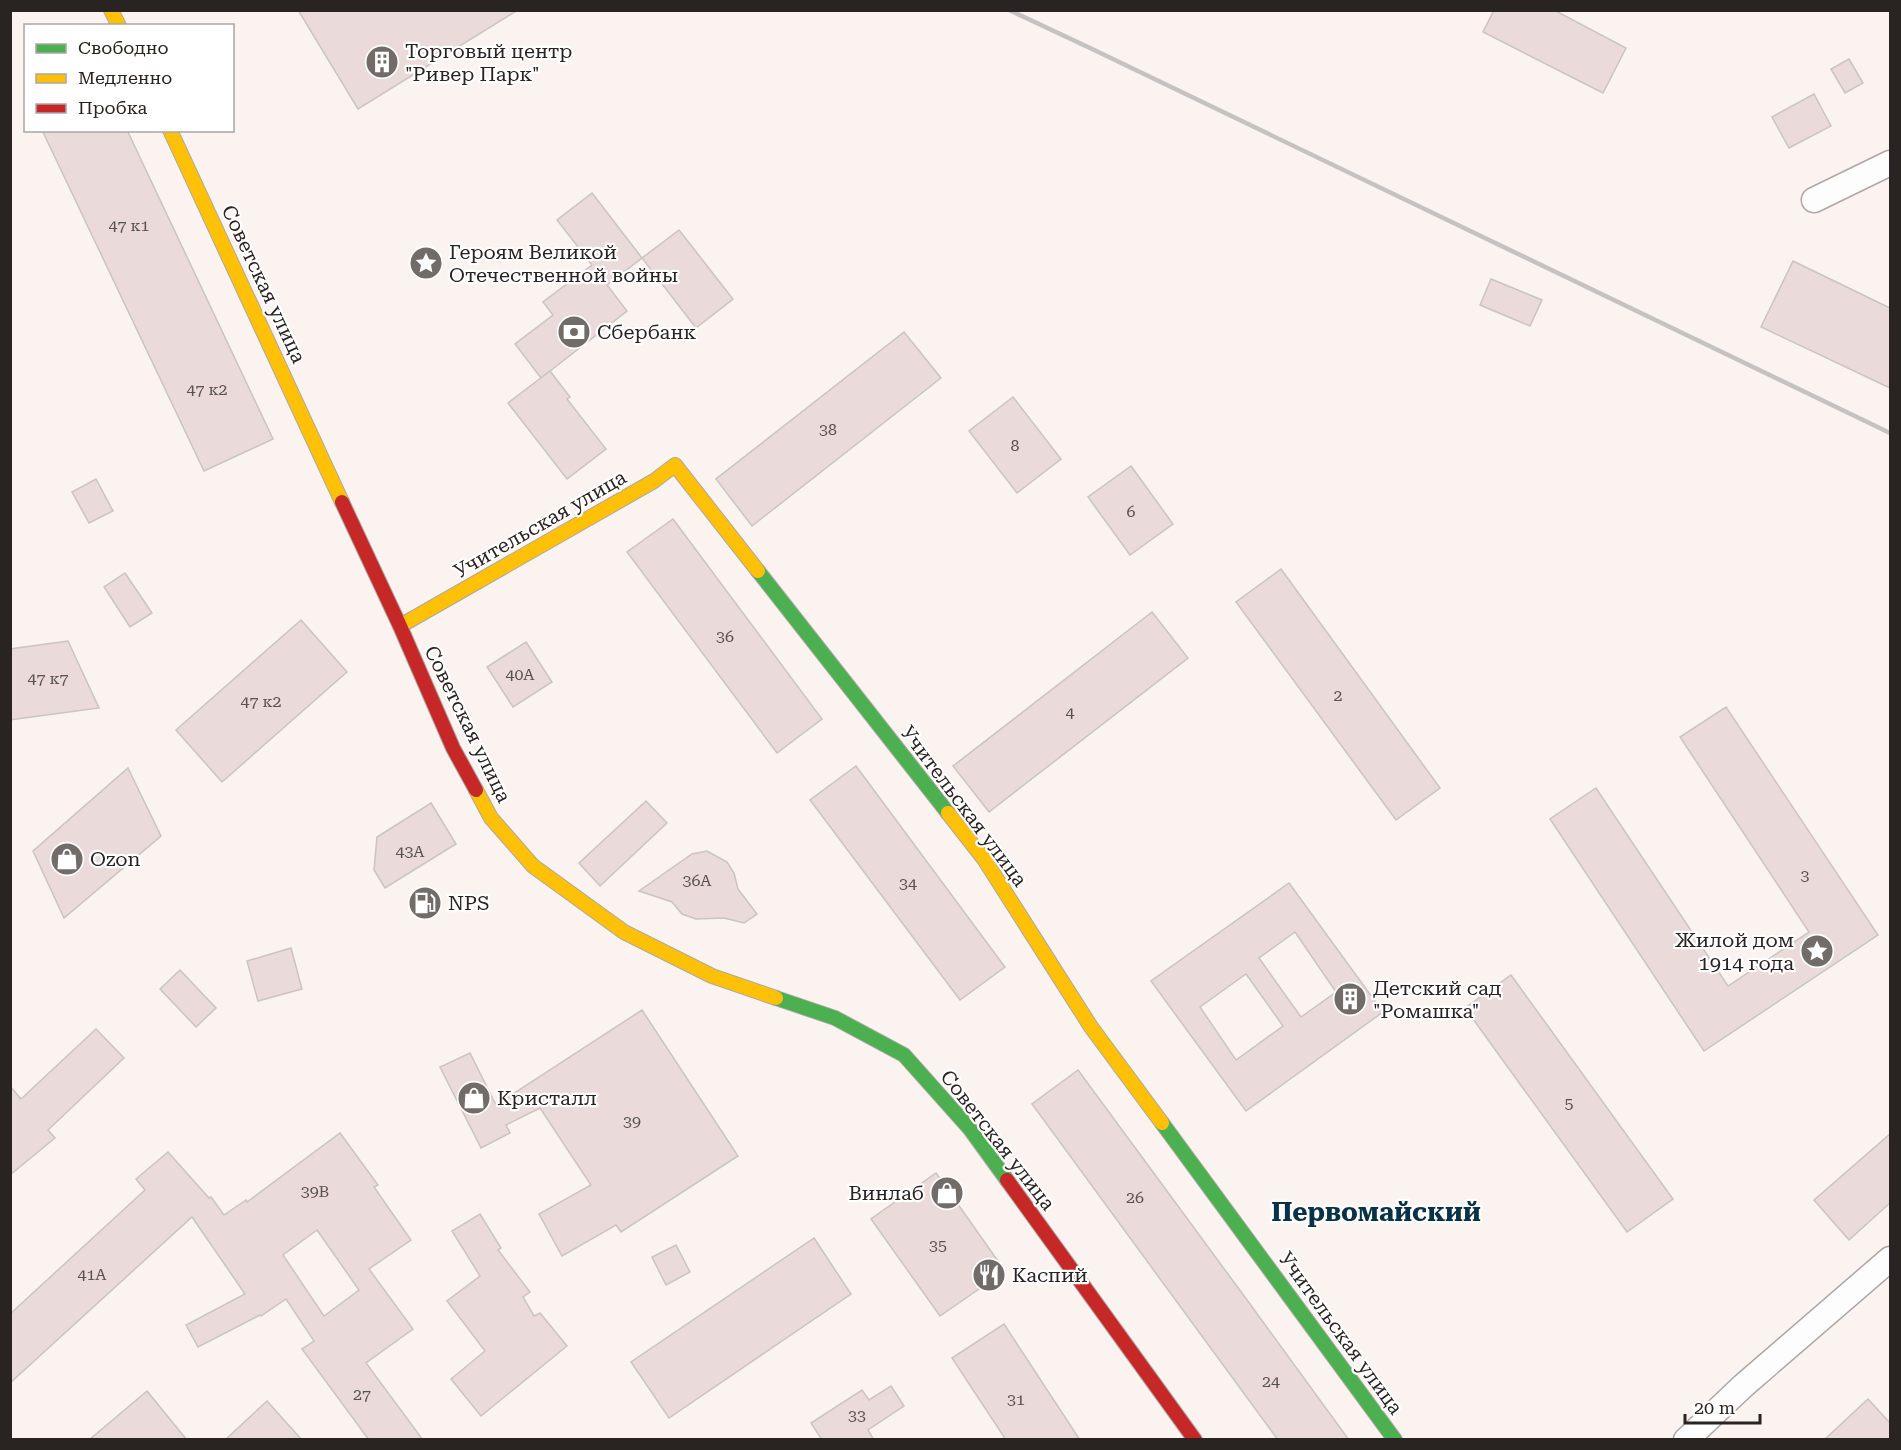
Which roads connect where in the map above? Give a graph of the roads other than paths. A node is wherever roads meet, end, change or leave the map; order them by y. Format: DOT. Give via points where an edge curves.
graph roads {
  1 [pos="111,10"];
  2 [pos="118,24"];
  3 [pos="171,132"];
  4 [pos="1890,163"];
  5 [pos="1814,200"];
  6 [pos="400,626"];
  7 [pos="1890,1259"];
  8 [pos="1196,1440"];
  9 [pos="1395,1440"];
  10 [pos="1686,1440"];
  1 -- 2 [label="main road"];
  3 -- 6 [label="main road, Советская улица"];
  4 -- 5 [label="street"];
  6 -- 8 [label="main road, Советская улица" via="453,748 491,818 533,866 624,932 712,976 835,1018 904,1055 970,1129"];
  6 -- 9 [label="main road, Учительская улица" via="654,482 675,465 984,859 1091,1027"];
  7 -- 10 [label="street"];
}
